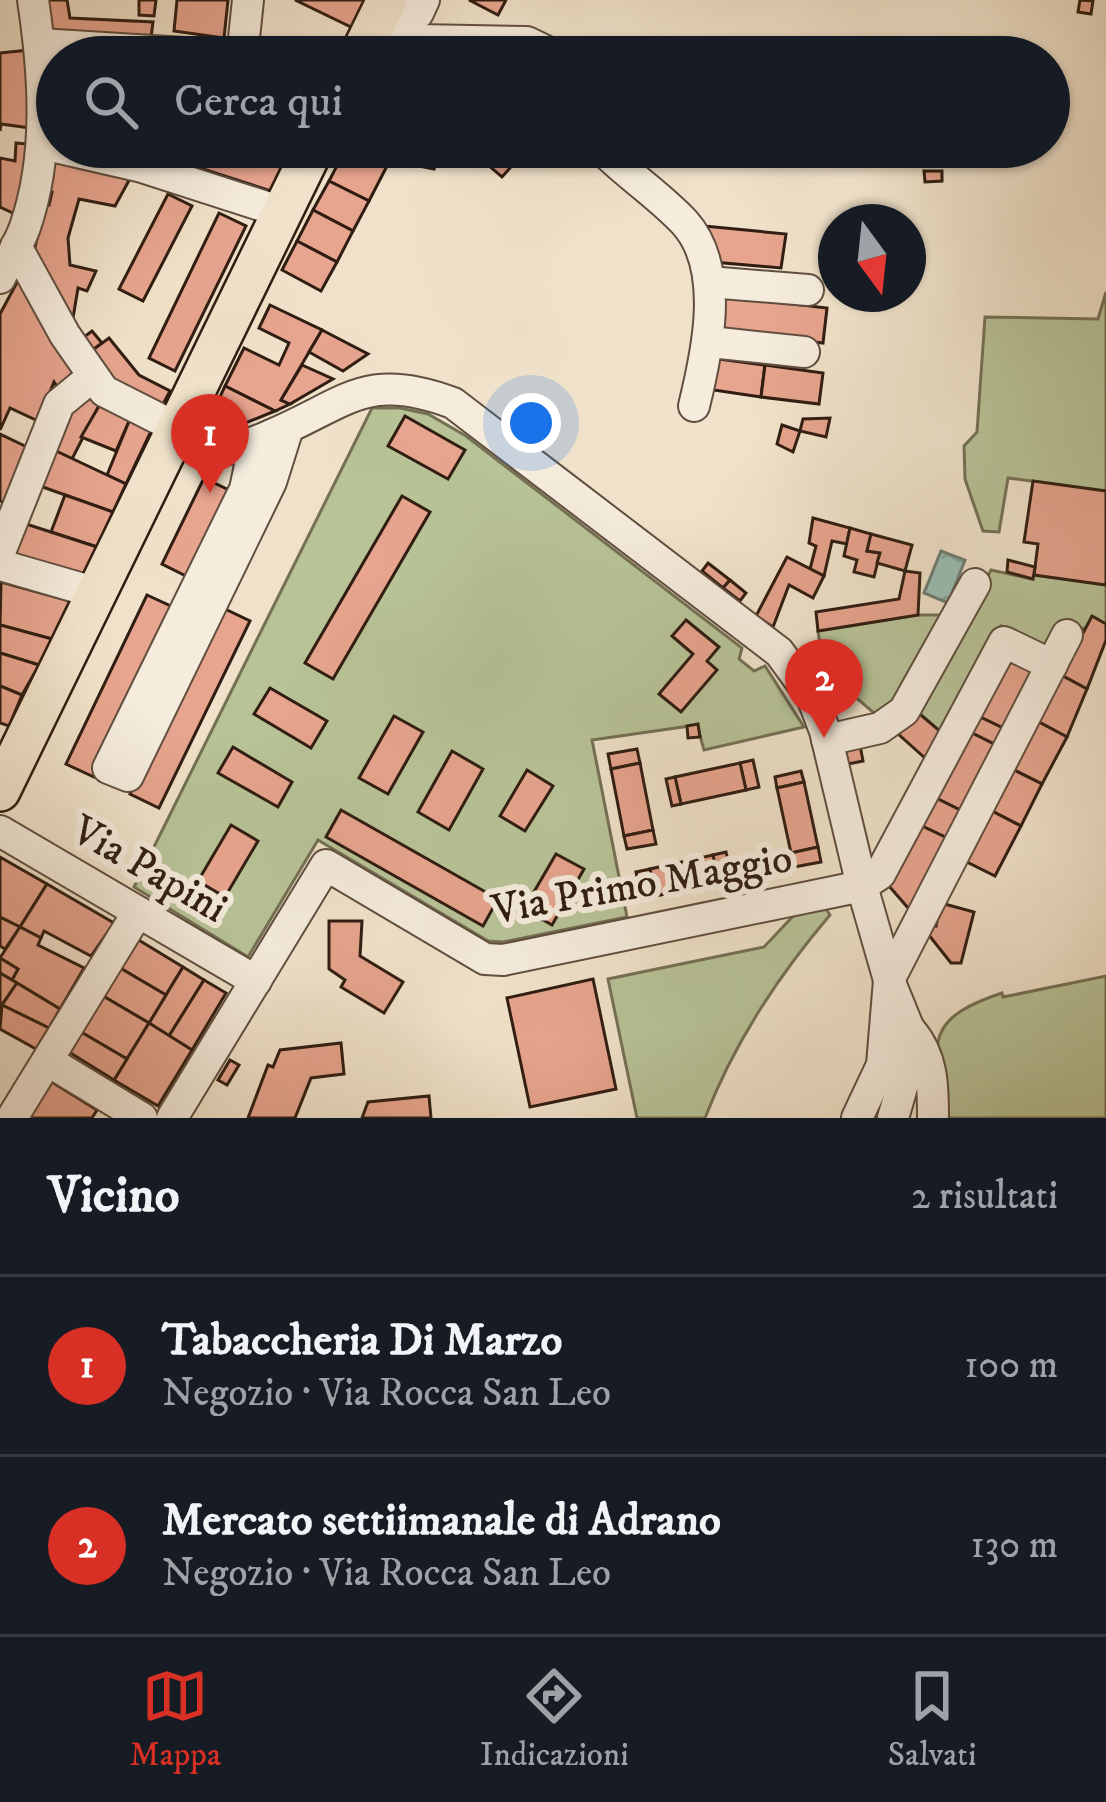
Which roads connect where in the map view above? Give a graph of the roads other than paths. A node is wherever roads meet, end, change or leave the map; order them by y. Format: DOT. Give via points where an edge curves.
graph roads {
  1 [pos="33,0"];
  2 [pos="248,0"];
  3 [pos="424,0"];
  4 [pos="373,28"];
  5 [pos="39,36"];
  6 [pos="246,36"];
  7 [pos="461,36"];
  8 [pos="36,162"];
  9 [pos="185,168"];
  10 [pos="304,168"];
  11 [pos="623,168"];
  12 [pos="282,212"];
  13 [pos="14,229"];
  14 [pos="0,278"];
  15 [pos="709,283"];
  16 [pos="808,290"];
  17 [pos="710,341"];
  18 [pos="804,352"];
  19 [pos="93,376"];
  20 [pos="694,406"];
  21 [pos="288,428"];
  22 [pos="175,434"];
  23 [pos="255,442"];
  24 [pos="0,553"];
  25 [pos="0,565"];
  26 [pos="975,584"];
  27 [pos="97,593"];
  28 [pos="1067,635"];
  29 [pos="1052,665"];
  30 [pos="827,740"];
  31 [pos="0,791"];
  32 [pos="0,831"];
  33 [pos="862,886"];
  34 [pos="138,912"];
  35 [pos="890,980"];
  36 [pos="256,981"];
  37 [pos="899,1028"];
  38 [pos="48,1061"];
  39 [pos="12,1118"];
  40 [pos="142,1118"];
  41 [pos="172,1118"];
  42 [pos="857,1118"];
  43 [pos="892,1118"];
  44 [pos="933,1118"];
  1 -- 5 [label="street"];
  2 -- 6 [label="street"];
  3 -- 4 [label="street" via="418,14"];
  4 -- 7 [label="street"];
  8 -- 13 [label="street"];
  9 -- 12 [label="street"];
  10 -- 12 [label="main road"];
  11 -- 15 [label="street" via="686,224"];
  12 -- 22 [label="main road"];
  13 -- 14 [label="street"];
  13 -- 19 [label="street"];
  15 -- 16 [label="street"];
  15 -- 17 [label="street"];
  17 -- 18 [label="street"];
  17 -- 20 [label="street"];
  19 -- 22 [label="street"];
  19 -- 24 [label="street" via="59,404"];
  21 -- 23 [label="street"];
  21 -- 23 [label="street" via="271,482 128,776 108,768 245,489"];
  21 -- 30 [label="street" via="384,386 454,403 779,652 812,697"];
  22 -- 23 [label="street" via="218,450"];
  22 -- 27 [label="main road"];
  25 -- 27 [label="street"];
  26 -- 30 [label="street" via="904,711 880,728"];
  27 -- 31 [label="main road"];
  28 -- 29 [label="street"];
  29 -- 33 [label="street" via="1004,642 880,874"];
  29 -- 35 [label="street"];
  30 -- 33 [label="street"];
  32 -- 34 [label="street, Via Papini"];
  33 -- 35 [label="street"];
  33 -- 36 [label="street, Via Primo Maggio" via="503,960 485,959 326,865"];
  34 -- 36 [label="street, Via Papini"];
  34 -- 38 [label="street"];
  35 -- 37 [label="street"];
  36 -- 41 [label="street, Via Primo Maggio"];
  37 -- 42 [label="street"];
  37 -- 43 [label="street" via="908,1070"];
  37 -- 44 [label="street" via="924,1046"];
  38 -- 39 [label="street"];
  38 -- 40 [label="street"];
}
